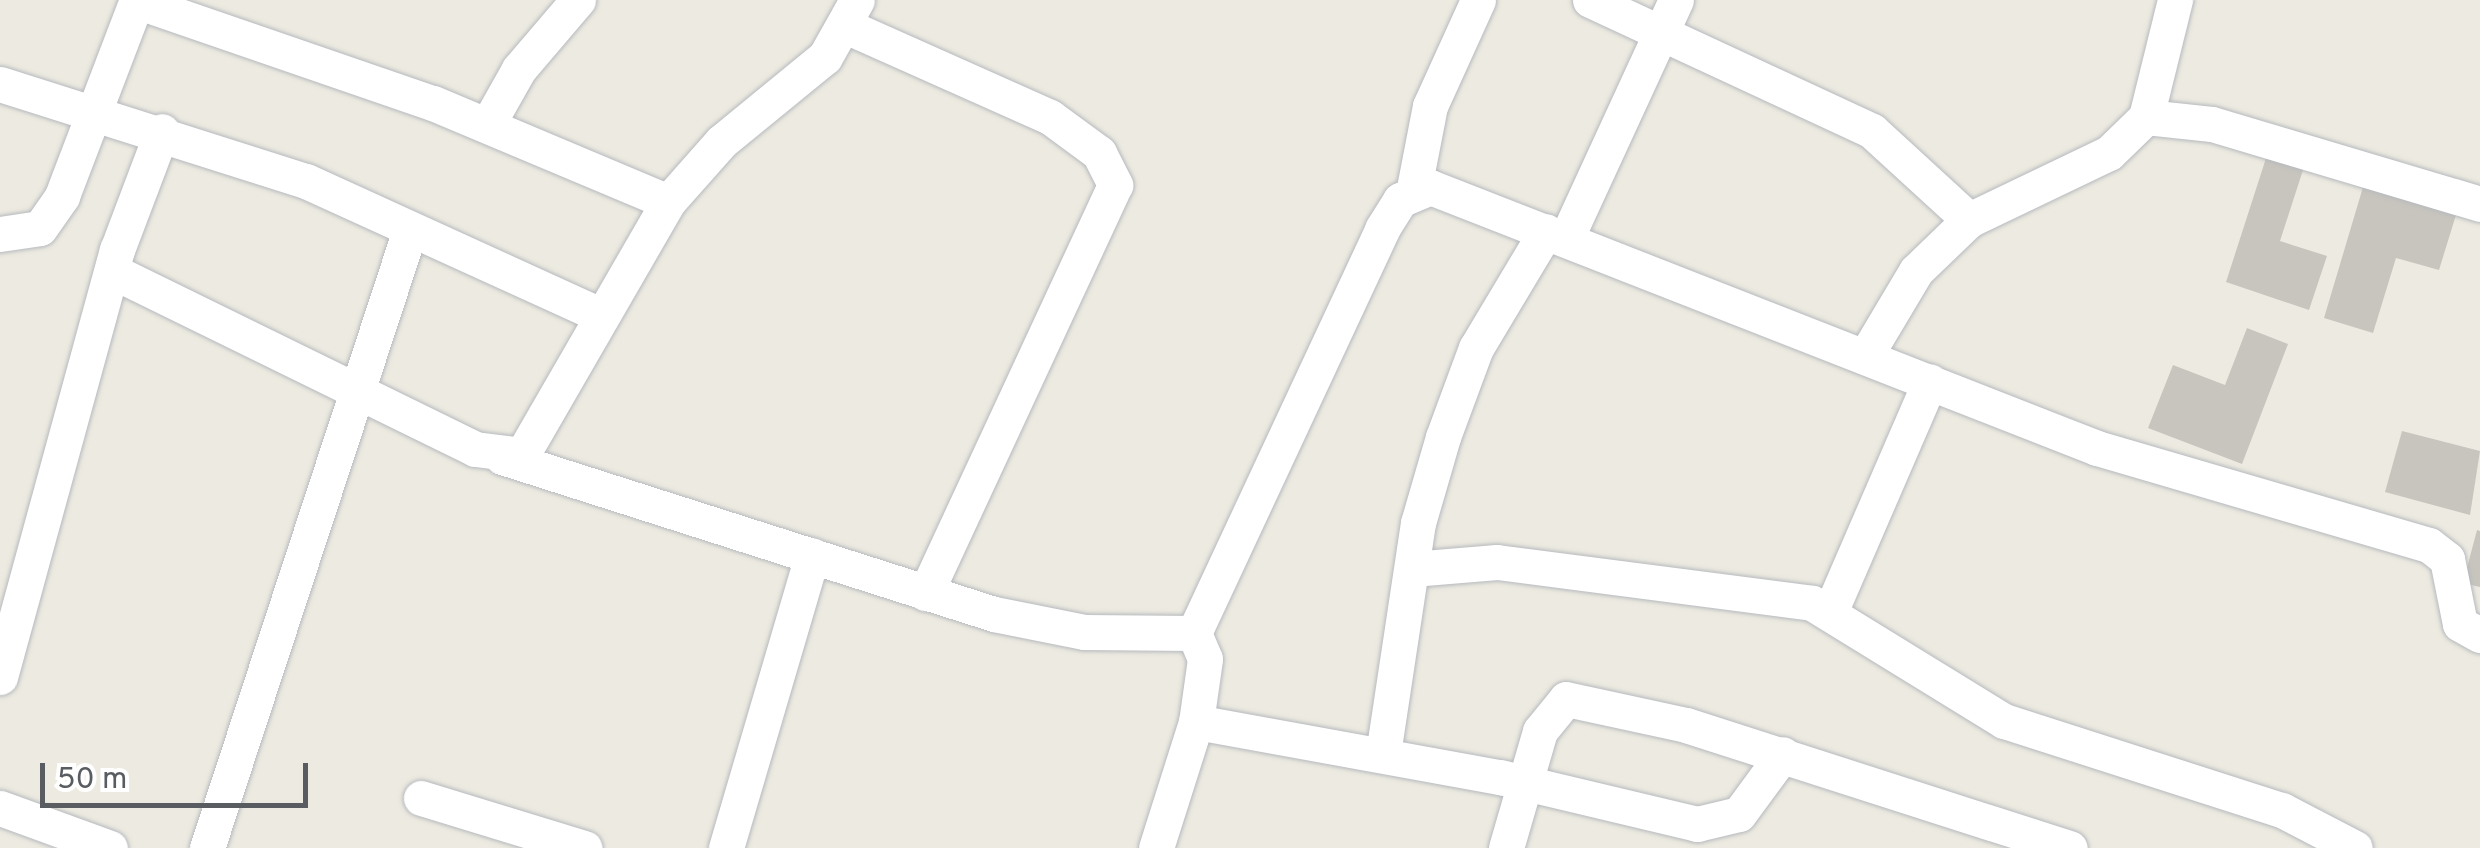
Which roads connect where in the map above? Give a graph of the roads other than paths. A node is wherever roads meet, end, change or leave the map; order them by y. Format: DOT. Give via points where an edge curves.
graph roads {
  1 [pos="137,0"];
  2 [pos="578,0"];
  3 [pos="1478,0"];
  4 [pos="1590,0"];
  5 [pos="1676,0"];
  6 [pos="2175,0"];
  7 [pos="852,13"];
  8 [pos="1660,35"];
  9 [pos="0,84"];
  10 [pos="101,110"];
  11 [pos="2146,117"];
  12 [pos="488,124"];
  13 [pos="162,131"];
  14 [pos="1414,188"];
  15 [pos="668,202"];
  16 [pos="2480,204"];
  17 [pos="1969,220"];
  18 [pos="410,230"];
  19 [pos="0,234"];
  20 [pos="1556,235"];
  21 [pos="112,271"];
  22 [pos="600,315"];
  23 [pos="1866,356"];
  24 [pos="1930,381"];
  25 [pos="354,382"];
  26 [pos="502,457"];
  27 [pos="812,555"];
  28 [pos="1412,569"];
  29 [pos="926,593"];
  30 [pos="1831,610"];
  31 [pos="1194,633"];
  32 [pos="2480,636"];
  33 [pos="0,677"];
  34 [pos="1196,722"];
  35 [pos="1383,754"];
  36 [pos="1783,754"];
  37 [pos="1527,782"];
  38 [pos="421,798"];
  39 [pos="0,808"];
  40 [pos="1715,835"];
  41 [pos="110,848"];
  42 [pos="207,848"];
  43 [pos="585,848"];
  44 [pos="726,848"];
  45 [pos="1156,848"];
  46 [pos="1506,848"];
  47 [pos="2070,848"];
  48 [pos="2355,848"];
  1 -- 10 [label="street"];
  1 -- 12 [label="street"];
  2 -- 12 [label="street" via="519,69"];
  3 -- 14 [label="street" via="1430,106"];
  4 -- 8 [label="street"];
  5 -- 8 [label="street"];
  6 -- 11 [label="street"];
  7 -- 15 [label="street"];
  7 -- 29 [label="street" via="1050,118 1098,153 1115,185"];
  8 -- 17 [label="street" via="1872,131"];
  8 -- 20 [label="street"];
  9 -- 10 [label="street"];
  10 -- 13 [label="street"];
  10 -- 19 [label="street" via="40,228"];
  11 -- 16 [label="street" via="2212,124"];
  11 -- 17 [label="street" via="2109,153"];
  12 -- 15 [label="street"];
  13 -- 18 [label="street"];
  13 -- 21 [label="street"];
  14 -- 20 [label="street"];
  14 -- 31 [label="street" via="1382,229"];
  15 -- 22 [label="street"];
  17 -- 23 [label="street" via="1916,271"];
  18 -- 22 [label="street"];
  18 -- 25 [label="street"];
  20 -- 23 [label="street"];
  20 -- 28 [label="street" via="1462,381"];
  21 -- 25 [label="street"];
  21 -- 33 [label="street"];
  22 -- 26 [label="street" via="537,441"];
  23 -- 24 [label="street"];
  24 -- 30 [label="street"];
  24 -- 32 [label="street" via="2098,448 2430,544 2447,559 2460,624"];
  25 -- 26 [label="street"];
  25 -- 42 [label="street"];
  26 -- 27 [label="street"];
  27 -- 29 [label="street"];
  27 -- 44 [label="street"];
  28 -- 30 [label="street" via="1497,562"];
  28 -- 35 [label="street"];
  29 -- 31 [label="street" via="1084,632"];
  30 -- 48 [label="street" via="2004,721 2282,810"];
  31 -- 34 [label="street" via="1205,659"];
  34 -- 35 [label="street"];
  34 -- 45 [label="street"];
  35 -- 37 [label="street"];
  36 -- 37 [label="street" via="1566,699 1552,706"];
  36 -- 40 [label="street" via="1748,804"];
  36 -- 47 [label="street"];
  37 -- 40 [label="street"];
  37 -- 46 [label="street"];
  38 -- 43 [label="street"];
  39 -- 41 [label="street"];
}
